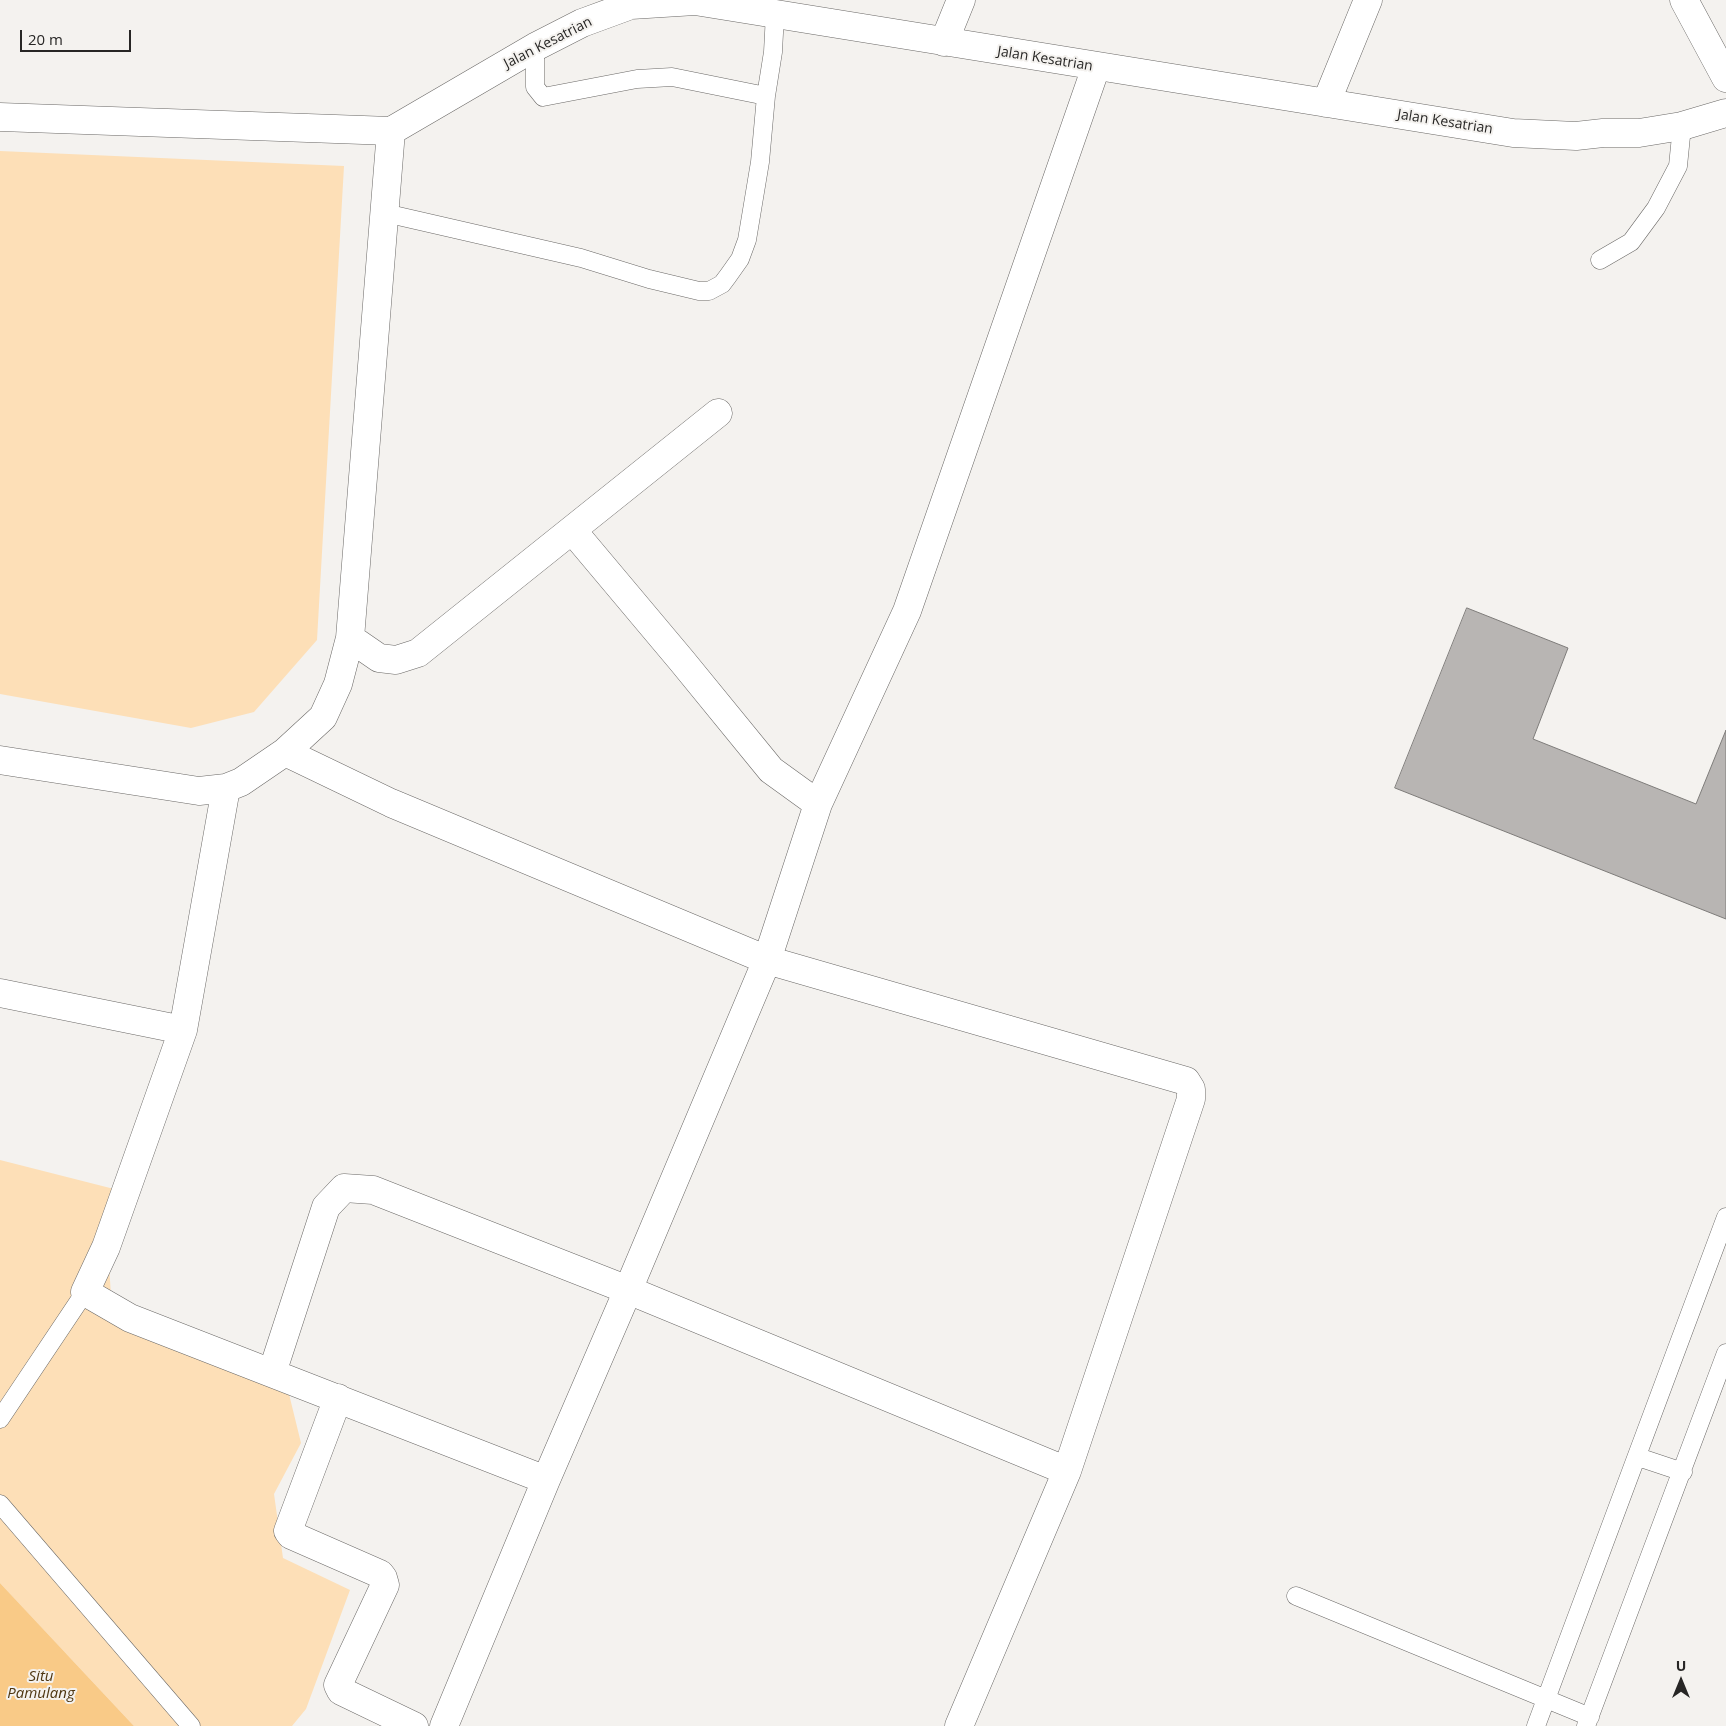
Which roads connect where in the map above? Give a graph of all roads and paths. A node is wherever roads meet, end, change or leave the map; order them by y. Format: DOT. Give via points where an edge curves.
graph roads {
  1 [pos="961,0"];
  2 [pos="1368,0"];
  3 [pos="1684,0"];
  4 [pos="695,1"];
  5 [pos="775,14"];
  6 [pos="944,42"];
  7 [pos="534,47"];
  8 [pos="1096,67"];
  9 [pos="1726,78"];
  10 [pos="766,96"];
  11 [pos="1326,104"];
  12 [pos="1726,113"];
  13 [pos="0,118"];
  14 [pos="1682,126"];
  15 [pos="391,131"];
  16 [pos="384,213"];
  17 [pos="1600,260"];
  18 [pos="718,413"];
  19 [pos="572,530"];
  20 [pos="350,638"];
  21 [pos="284,752"];
  22 [pos="0,760"];
  23 [pos="226,788"];
  24 [pos="818,804"];
  25 [pos="767,960"];
  26 [pos="0,993"];
  27 [pos="183,1030"];
  28 [pos="1726,1217"];
  29 [pos="628,1290"];
  30 [pos="84,1292"];
  31 [pos="1726,1353"];
  32 [pos="272,1372"];
  33 [pos="338,1398"];
  34 [pos="0,1419"];
  35 [pos="1638,1457"];
  36 [pos="1067,1471"];
  37 [pos="1683,1472"];
  38 [pos="546,1480"];
  39 [pos="0,1504"];
  40 [pos="1296,1596"];
  41 [pos="1546,1699"];
  42 [pos="1588,1721"];
  43 [pos="191,1726"];
  44 [pos="414,1726"];
  45 [pos="444,1726"];
  46 [pos="959,1726"];
  47 [pos="1536,1726"];
  1 -- 6 [label="street"];
  2 -- 11 [label="street"];
  3 -- 9 [label="street"];
  4 -- 5 [label="street, Jalan Kesatrian"];
  4 -- 7 [label="street, Jalan Kesatrian" via="631,5 582,23"];
  5 -- 6 [label="street, Jalan Kesatrian"];
  5 -- 10 [label="lane"];
  6 -- 8 [label="street, Jalan Kesatrian"];
  7 -- 10 [label="lane" via="535,88 542,97 637,79 672,77"];
  7 -- 15 [label="street, Jalan Kesatrian"];
  8 -- 11 [label="street, Jalan Kesatrian"];
  8 -- 24 [label="street" via="907,611"];
  10 -- 16 [label="lane" via="748,240 740,259 722,284 709,291"];
  11 -- 14 [label="street, Jalan Kesatrian" via="1513,133 1576,136 1639,133"];
  12 -- 14 [label="street, Jalan Kesatrian"];
  13 -- 15 [label="street"];
  14 -- 17 [label="lane" via="1678,166 1656,208 1631,242"];
  15 -- 16 [label="street"];
  16 -- 20 [label="street"];
  18 -- 19 [label="street"];
  19 -- 20 [label="street" via="418,653 396,660 379,658"];
  19 -- 24 [label="street" via="771,770"];
  20 -- 21 [label="street" via="338,684 323,717"];
  21 -- 23 [label="street" via="241,782"];
  21 -- 25 [label="street" via="391,803"];
  22 -- 23 [label="street" via="199,791"];
  23 -- 27 [label="street"];
  24 -- 25 [label="street"];
  25 -- 29 [label="street"];
  25 -- 36 [label="street" via="1186,1081 1191,1089 1191,1099"];
  26 -- 27 [label="street"];
  27 -- 30 [label="street" via="106,1247"];
  28 -- 35 [label="lane"];
  29 -- 32 [label="street" via="373,1190 344,1188 326,1207"];
  29 -- 36 [label="street"];
  29 -- 38 [label="street"];
  30 -- 32 [label="street" via="130,1318"];
  30 -- 34 [label="lane"];
  31 -- 37 [label="lane"];
  32 -- 33 [label="street"];
  33 -- 38 [label="street"];
  33 -- 44 [label="street" via="288,1531 383,1578 384,1585 338,1685 341,1691"];
  35 -- 37 [label="lane"];
  35 -- 41 [label="lane"];
  36 -- 46 [label="street"];
  37 -- 42 [label="lane"];
  38 -- 45 [label="street"];
  39 -- 43 [label="lane"];
  40 -- 41 [label="lane"];
  41 -- 42 [label="lane"];
  41 -- 47 [label="lane"];
}
